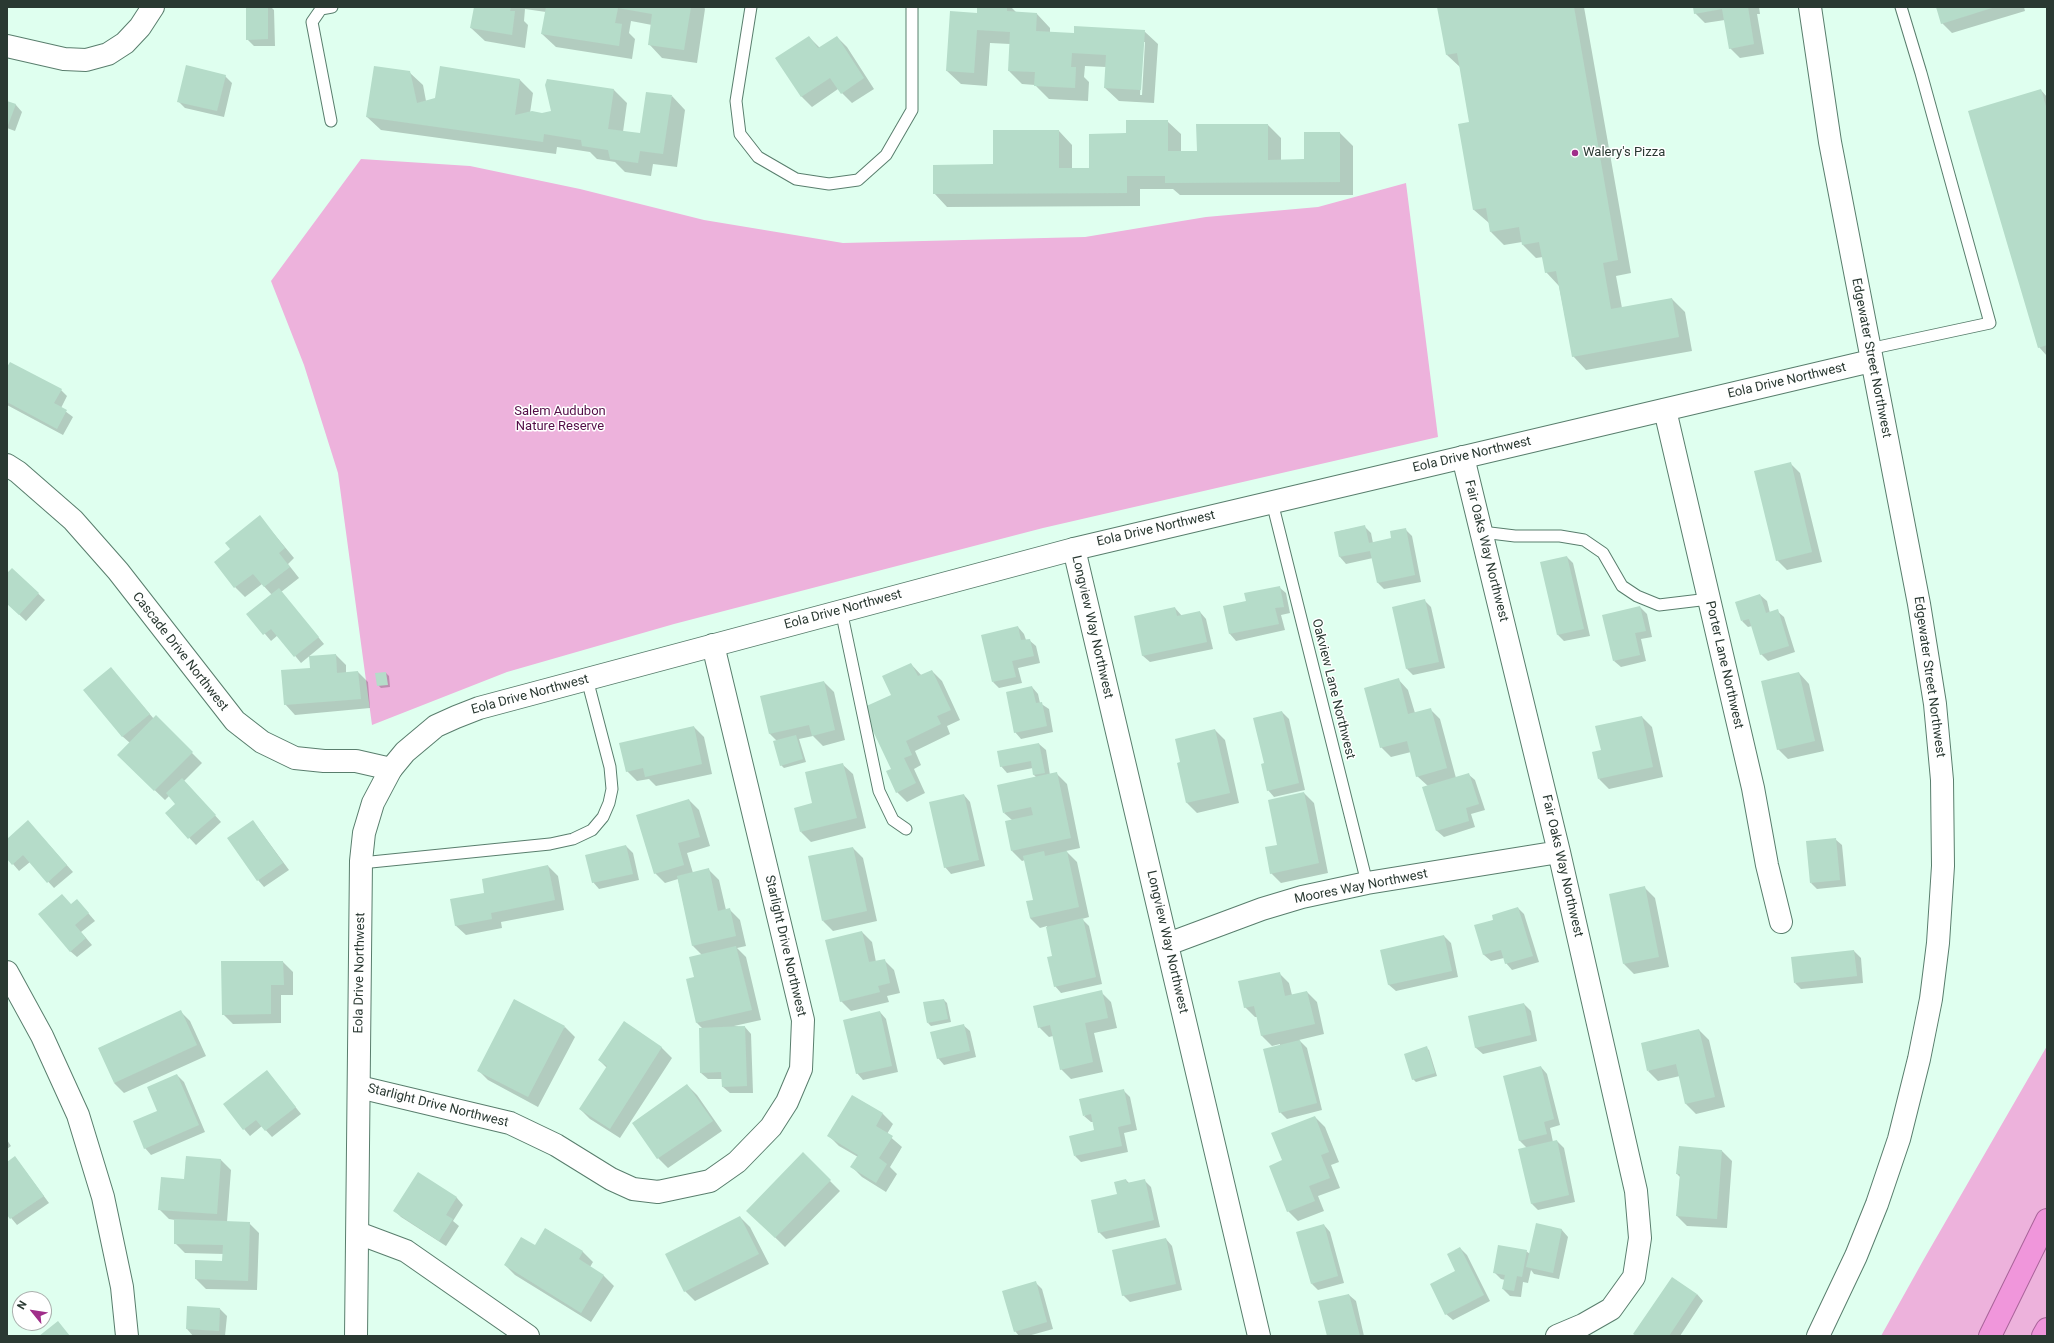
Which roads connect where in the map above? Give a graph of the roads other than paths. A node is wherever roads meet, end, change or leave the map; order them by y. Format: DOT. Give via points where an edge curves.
graph roads {
  1 [pos="153,7"];
  2 [pos="332,7"];
  3 [pos="750,7"];
  4 [pos="912,7"];
  5 [pos="1810,7"];
  6 [pos="1901,7"];
  7 [pos="7,46"];
  8 [pos="331,120"];
  9 [pos="1870,355"];
  10 [pos="1665,410"];
  11 [pos="1464,457"];
  12 [pos="7,465"];
  13 [pos="1272,502"];
  14 [pos="1482,532"];
  15 [pos="1074,548"];
  16 [pos="1709,599"];
  17 [pos="841,610"];
  18 [pos="713,645"];
  19 [pos="588,679"];
  20 [pos="391,769"];
  21 [pos="906,829"];
  22 [pos="1559,852"];
  23 [pos="361,863"];
  24 [pos="1367,883"];
  25 [pos="1781,922"];
  26 [pos="1168,944"];
  27 [pos="7,972"];
  28 [pos="359,1087"];
  29 [pos="2047,1220"];
  30 [pos="358,1232"];
  31 [pos="2047,1329"];
  32 [pos="127,1336"];
  33 [pos="356,1336"];
  34 [pos="528,1336"];
  35 [pos="1259,1336"];
  36 [pos="1557,1336"];
  37 [pos="1818,1336"];
  38 [pos="1990,1336"];
  39 [pos="2044,1336"];
  1 -- 7 [label="street" via="140,27 125,43 108,54 86,60 64,59"];
  2 -- 8 [label="lane" via="321,9 312,22"];
  3 -- 4 [label="lane" via="736,101 740,134 758,156 796,179 829,184 858,180 886,155 912,110"];
  5 -- 9 [label="street, Edgewater Street Northwest" via="1830,142"];
  6 -- 9 [label="lane" via="1990,323"];
  9 -- 10 [label="street, Eola Drive Northwest"];
  9 -- 37 [label="street, Edgewater Street Northwest" via="1919,604 1935,704 1942,780 1943,866 1931,1000 1920,1059 1901,1132 1868,1226"];
  10 -- 11 [label="street, Eola Drive Northwest"];
  10 -- 16 [label="street, Porter Lane Northwest"];
  11 -- 13 [label="street, Eola Drive Northwest"];
  11 -- 14 [label="street, Fair Oaks Way Northwest"];
  12 -- 20 [label="street, Cascade Drive Northwest" via="74,520 235,721 262,742 295,758 324,762 356,761"];
  13 -- 15 [label="street, Eola Drive Northwest"];
  13 -- 24 [label="lane, Oakview Lane Northwest"];
  14 -- 16 [label="lane" via="1515,536 1560,536 1584,540 1603,553 1622,586 1637,596 1659,605"];
  14 -- 22 [label="street, Fair Oaks Way Northwest"];
  15 -- 17 [label="street, Eola Drive Northwest"];
  15 -- 26 [label="street, Longview Way Northwest"];
  16 -- 25 [label="street, Porter Lane Northwest"];
  17 -- 18 [label="street, Eola Drive Northwest"];
  17 -- 21 [label="lane" via="879,791 893,820"];
  18 -- 19 [label="street, Eola Drive Northwest"];
  18 -- 28 [label="street, Starlight Drive Northwest" via="803,1020 801,1068 787,1102 771,1127 737,1162 710,1181 658,1192 634,1189 611,1179 556,1145 510,1122"];
  19 -- 20 [label="street, Eola Drive Northwest" via="479,708 436,726 405,752"];
  19 -- 23 [label="lane" via="609,760 612,789 603,817 592,830 573,839 550,844"];
  20 -- 23 [label="street, Eola Drive Northwest" via="368,817"];
  22 -- 24 [label="street, Moores Way Northwest"];
  22 -- 36 [label="street, Fair Oaks Way Northwest" via="1636,1190 1640,1238 1634,1277 1611,1309"];
  23 -- 28 [label="street, Eola Drive Northwest"];
  24 -- 26 [label="street, Moores Way Northwest" via="1282,903"];
  26 -- 35 [label="street, Longview Way Northwest"];
  27 -- 32 [label="street" via="42,1036 78,1116 103,1197 122,1287"];
  28 -- 30 [label="street, Eola Drive Northwest"];
  29 -- 38 [label="highway"];
  30 -- 33 [label="street, Eola Drive Northwest"];
  30 -- 34 [label="street" via="406,1251"];
  31 -- 39 [label="highway"];
}
